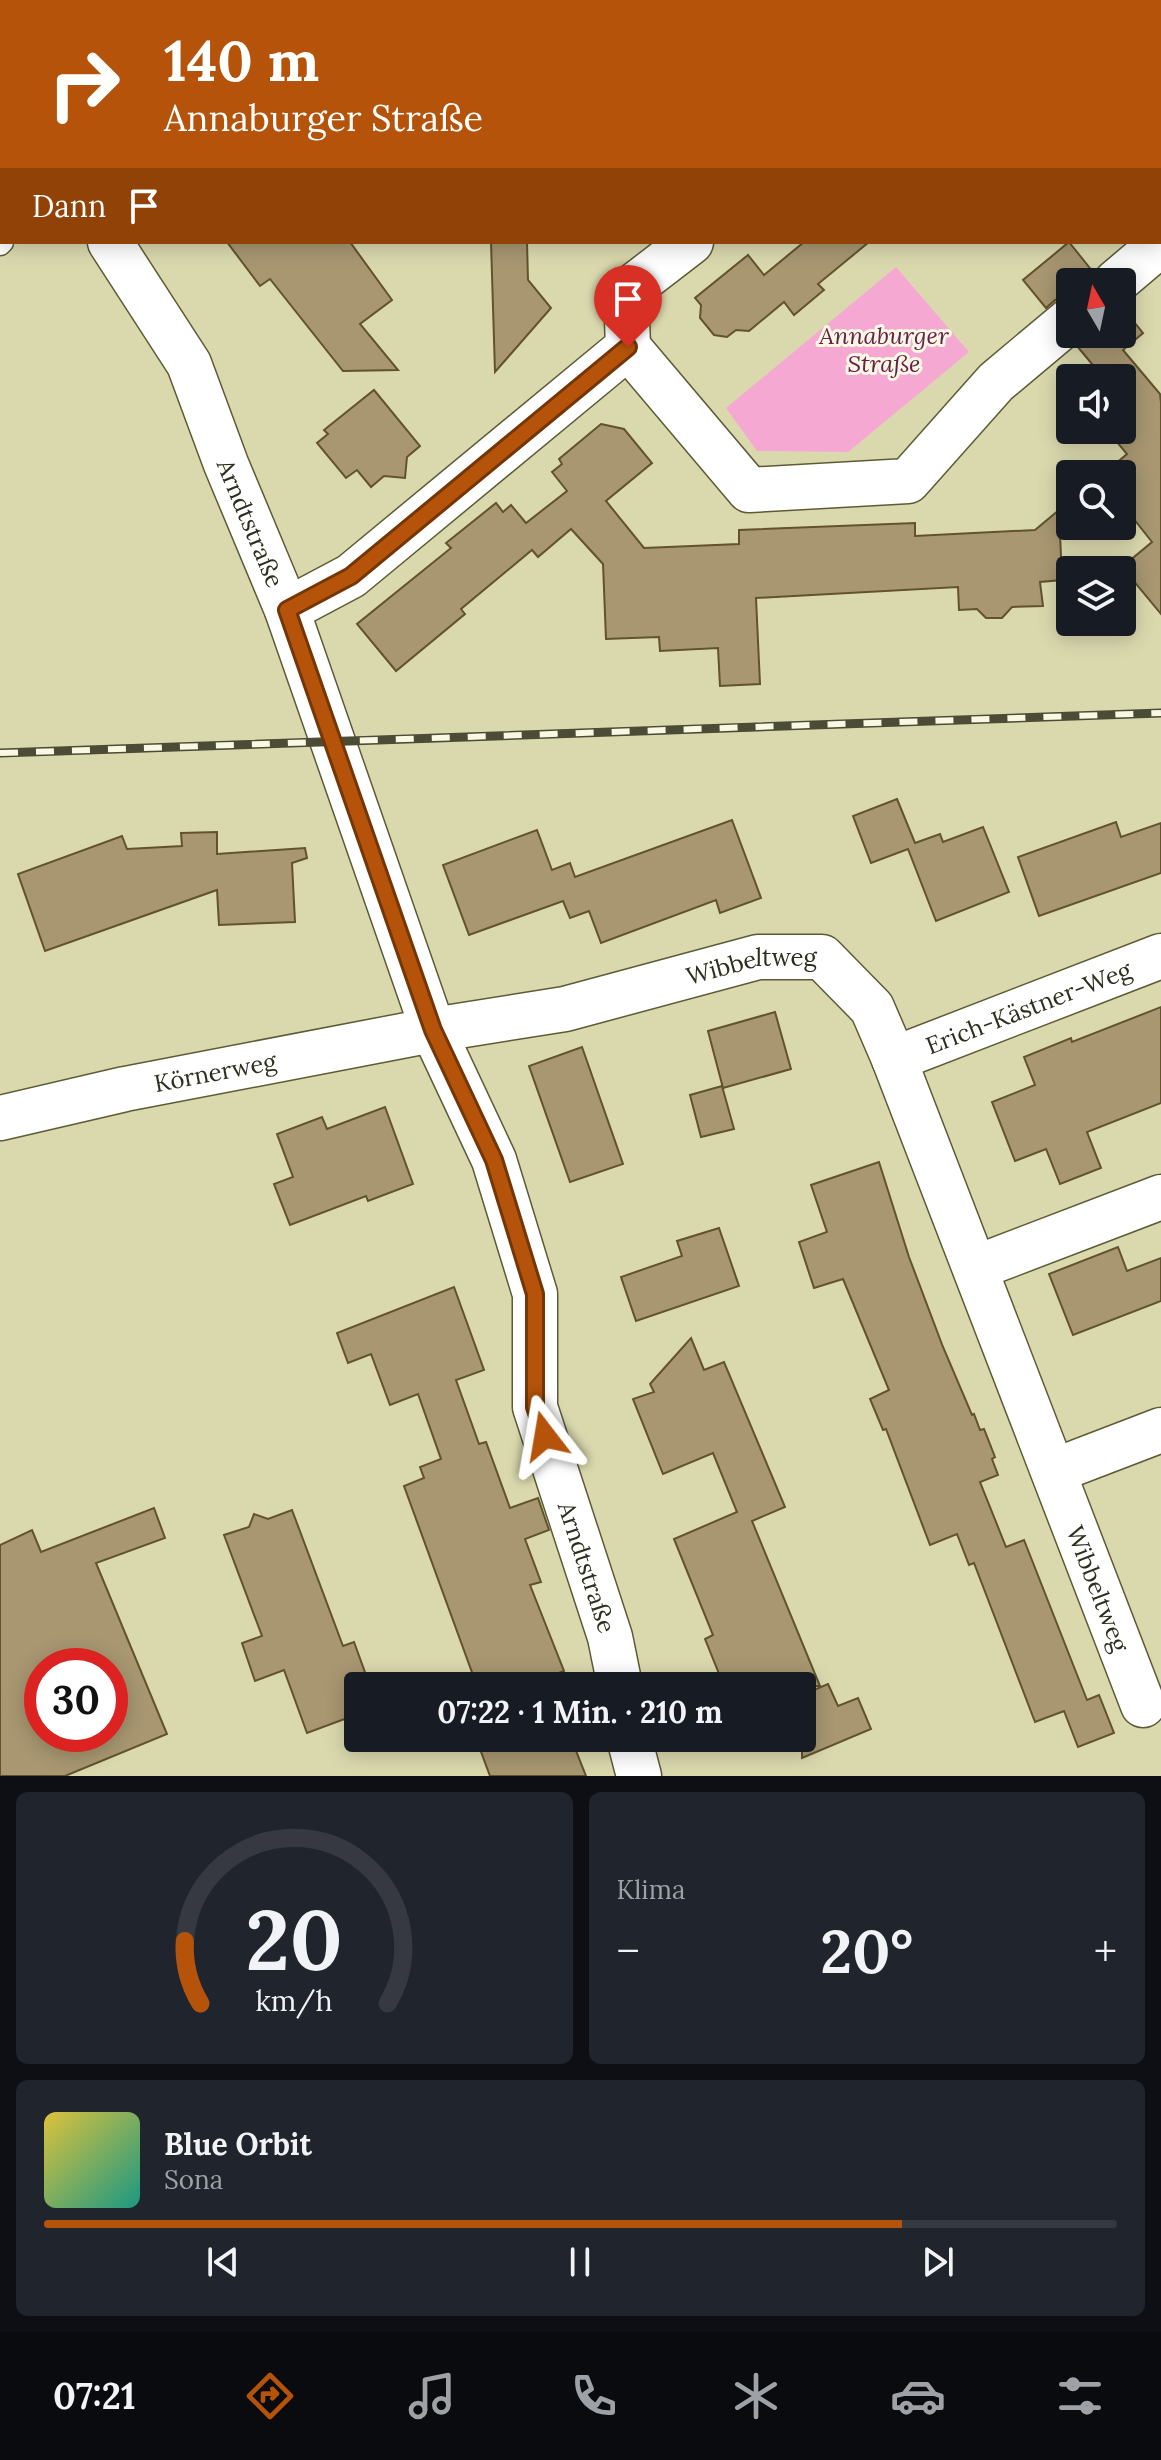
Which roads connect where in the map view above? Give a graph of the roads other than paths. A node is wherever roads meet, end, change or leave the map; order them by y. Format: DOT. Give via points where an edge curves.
graph roads {
  1 [pos="111,244"];
  2 [pos="688,244"];
  3 [pos="1161,244"];
  4 [pos="1133,268"];
  5 [pos="1056,332"];
  6 [pos="628,347"];
  7 [pos="287,610"];
  8 [pos="1161,956"];
  9 [pos="433,1030"];
  10 [pos="894,1059"];
  11 [pos="0,1118"];
  12 [pos="1161,1197"];
  13 [pos="975,1268"];
  14 [pos="1161,1430"];
  15 [pos="1054,1471"];
  16 [pos="617,1672"];
  17 [pos="1143,1705"];
  18 [pos="633,1752"];
  19 [pos="639,1776"];
  1 -- 7 [label="street, Arndtstraße" via="189,364"];
  2 -- 6 [label="street" via="626,292"];
  3 -- 4 [label="street"];
  5 -- 6 [label="street" via="996,382 908,481 749,490"];
  6 -- 7 [label="street" via="351,576"];
  7 -- 9 [label="street, Arndtstraße"];
  8 -- 10 [label="street, Erich-Kästner-Weg"];
  9 -- 10 [label="street, Wibbeltweg" via="565,1009 758,957 822,957 872,1008"];
  9 -- 11 [label="street, Körnerweg"];
  9 -- 16 [label="street, Arndtstraße" via="494,1160 535,1294 535,1407"];
  10 -- 13 [label="street, Wibbeltweg"];
  12 -- 13 [label="street"];
  13 -- 15 [label="street, Wibbeltweg"];
  14 -- 15 [label="street"];
  15 -- 17 [label="street, Wibbeltweg"];
  18 -- 19 [label="street"];
}
